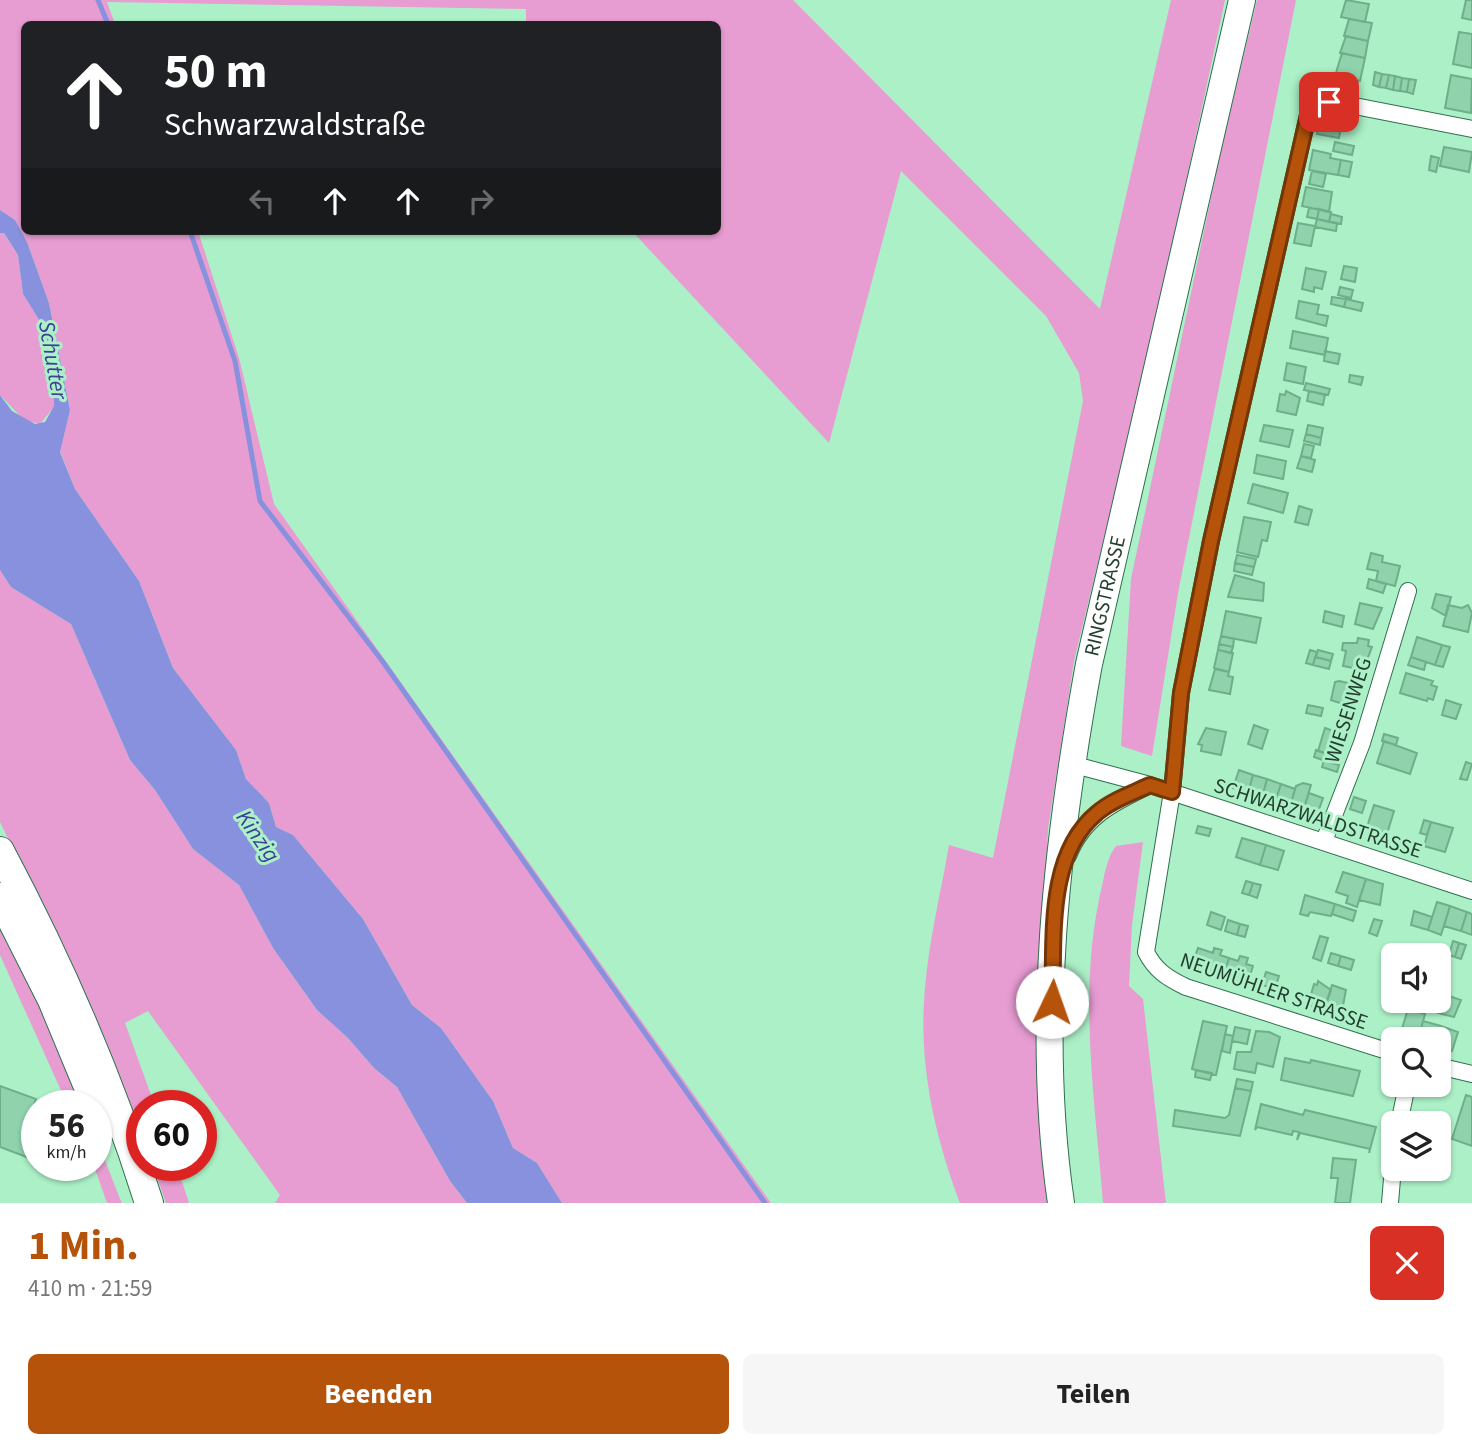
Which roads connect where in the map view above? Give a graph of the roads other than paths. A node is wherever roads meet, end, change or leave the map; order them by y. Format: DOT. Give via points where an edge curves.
graph roads {
  1 [pos="1242,0"];
  2 [pos="1472,129"];
  3 [pos="1408,591"];
  4 [pos="1071,764"];
  5 [pos="1150,785"];
  6 [pos="1172,792"];
  7 [pos="1325,841"];
  8 [pos="0,851"];
  9 [pos="1058,882"];
  10 [pos="1472,891"];
  11 [pos="0,897"];
  12 [pos="1381,1049"];
  13 [pos="1451,1069"];
  14 [pos="1472,1074"];
  15 [pos="89,1090"];
  16 [pos="112,1149"];
  17 [pos="1392,1181"];
  18 [pos="132,1203"];
  19 [pos="149,1203"];
  20 [pos="1061,1203"];
  21 [pos="1390,1203"];
  1 -- 4 [label="main road, RINGSTRASSE" via="1089,664"];
  2 -- 6 [label="street, NEUMÜHLER STRASSE" via="1329,102 1320,102 1308,115 1181,693"];
  3 -- 7 [label="street, WIESENWEG" via="1362,743"];
  4 -- 5 [label="street, SCHWARZWALDSTRASSE"];
  4 -- 9 [label="main road, RINGSTRASSE"];
  5 -- 6 [label="street, SCHWARZWALDSTRASSE"];
  5 -- 9 [label="street" via="1097,813 1074,840"];
  6 -- 7 [label="street, SCHWARZWALDSTRASSE"];
  6 -- 12 [label="street, NEUMÜHLER STRASSE" via="1146,952 1153,967 1186,987"];
  7 -- 10 [label="street, SCHWARZWALDSTRASSE"];
  8 -- 19 [label="highway" via="122,1114"];
  9 -- 20 [label="main road, RINGSTRASSE" via="1052,1109"];
  11 -- 15 [label="highway" via="52,1000"];
  13 -- 14 [label="street"];
  16 -- 18 [label="highway"];
  17 -- 21 [label="street"];
}
